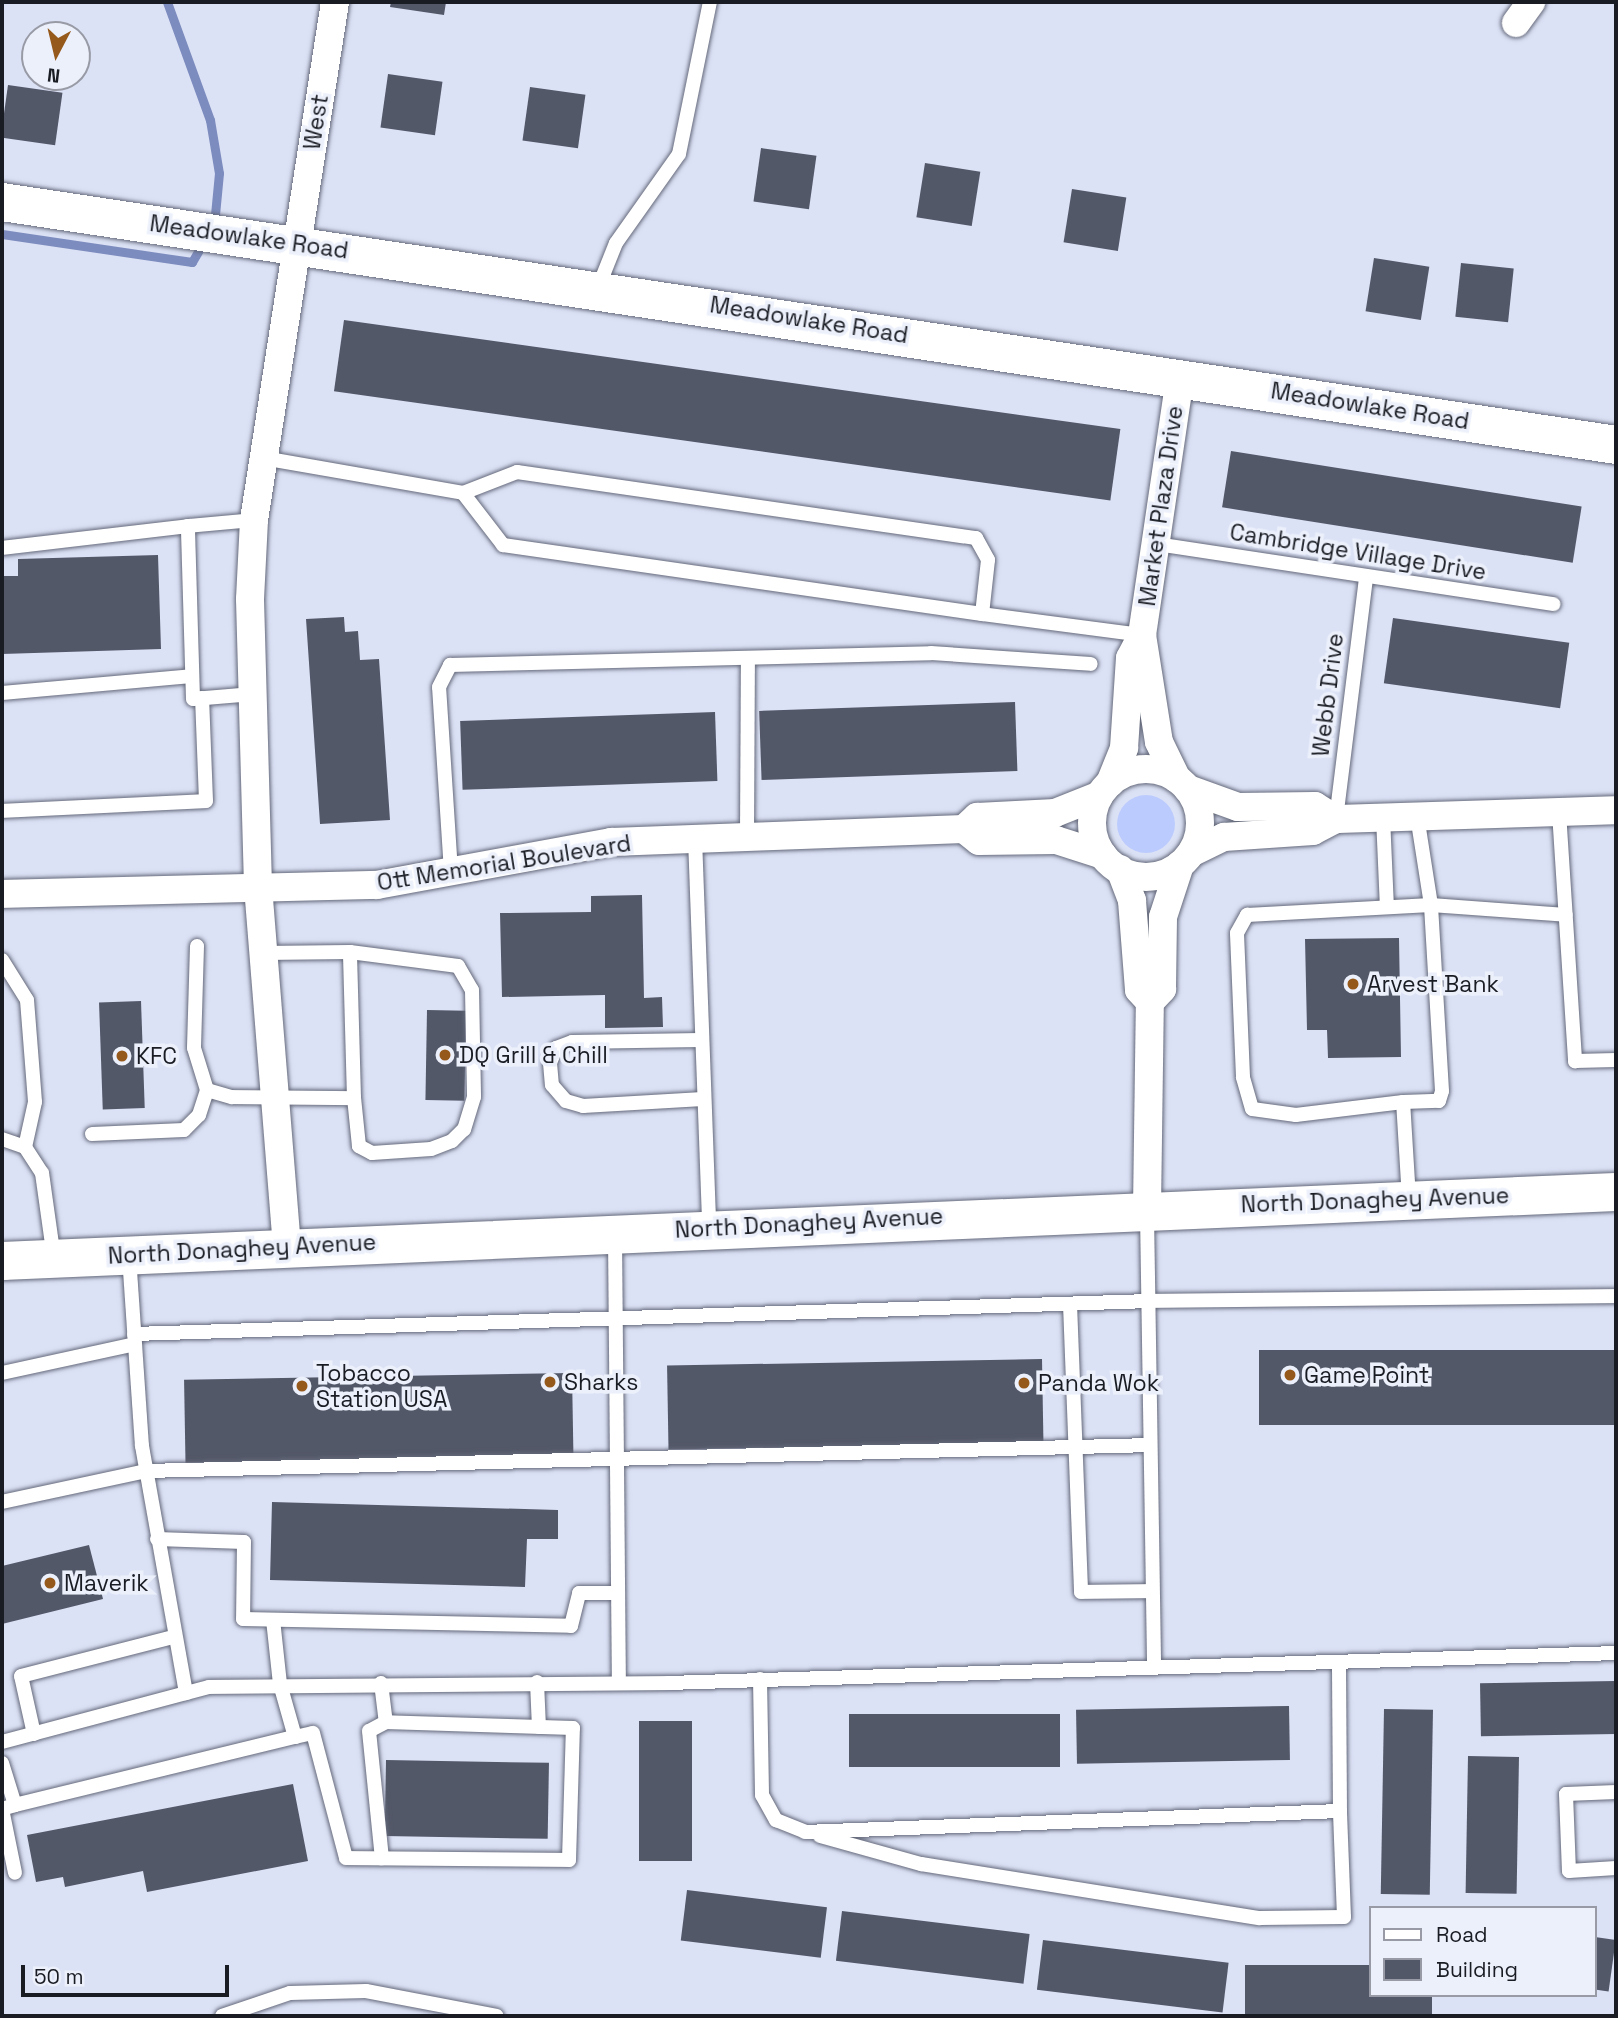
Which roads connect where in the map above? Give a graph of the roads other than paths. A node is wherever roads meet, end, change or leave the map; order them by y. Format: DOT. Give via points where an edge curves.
graph roads {
  1 [pos="335,2"];
  2 [pos="710,2"];
  3 [pos="2,202"];
  4 [pos="297,243"];
  5 [pos="598,288"];
  6 [pos="1180,377"];
  7 [pos="1616,445"];
  8 [pos="263,458"];
  9 [pos="463,492"];
  10 [pos="254,520"];
  11 [pos="188,526"];
  12 [pos="1156,544"];
  13 [pos="2,548"];
  14 [pos="1366,577"];
  15 [pos="1553,604"];
  16 [pos="982,614"];
  17 [pos="1142,635"];
  18 [pos="748,661"];
  19 [pos="1091,664"];
  20 [pos="191,676"];
  21 [pos="2,693"];
  22 [pos="253,694"];
  23 [pos="202,698"];
  24 [pos="1183,784"];
  25 [pos="1105,789"];
  26 [pos="1616,810"];
  27 [pos="2,811"];
  28 [pos="1559,811"];
  29 [pos="1417,816"];
  30 [pos="1383,817"];
  31 [pos="1336,820"];
  32 [pos="964,829"];
  33 [pos="747,836"];
  34 [pos="695,838"];
  35 [pos="1185,859"];
  36 [pos="1112,862"];
  37 [pos="451,872"];
  38 [pos="258,886"];
  39 [pos="2,894"];
  40 [pos="1431,905"];
  41 [pos="1387,907"];
  42 [pos="1566,915"];
  43 [pos="197,946"];
  44 [pos="350,952"];
  45 [pos="263,953"];
  46 [pos="2,960"];
  47 [pos="1150,1002"];
  48 [pos="701,1040"];
  49 [pos="1616,1060"];
  50 [pos="207,1090"];
  51 [pos="275,1098"];
  52 [pos="354,1098"];
  53 [pos="703,1099"];
  54 [pos="1403,1101"];
  55 [pos="92,1134"];
  56 [pos="2,1139"];
  57 [pos="25,1147"];
  58 [pos="1616,1192"];
  59 [pos="1409,1199"];
  60 [pos="1147,1208"];
  61 [pos="709,1228"];
  62 [pos="615,1232"];
  63 [pos="287,1247"];
  64 [pos="129,1255"];
  65 [pos="54,1258"];
  66 [pos="2,1261"];
  67 [pos="1616,1296"];
  68 [pos="1149,1301"];
  69 [pos="1070,1304"];
  70 [pos="616,1315"];
  71 [pos="135,1339"];
  72 [pos="2,1373"];
  73 [pos="1150,1445"];
  74 [pos="1076,1447"];
  75 [pos="617,1458"];
  76 [pos="146,1471"];
  77 [pos="2,1502"];
  78 [pos="157,1539"];
  79 [pos="1152,1591"];
  80 [pos="618,1593"];
  81 [pos="274,1620"];
  82 [pos="173,1637"];
  83 [pos="1616,1653"];
  84 [pos="1339,1662"];
  85 [pos="1154,1667"];
  86 [pos="760,1679"];
  87 [pos="537,1682"];
  88 [pos="381,1683"];
  89 [pos="619,1683"];
  90 [pos="280,1684"];
  91 [pos="186,1693"];
  92 [pos="386,1722"];
  93 [pos="539,1727"];
  94 [pos="34,1734"];
  95 [pos="295,1737"];
  96 [pos="2,1742"];
  97 [pos="2,1763"];
  98 [pos="1616,1792"];
  99 [pos="15,1805"];
  100 [pos="1339,1811"];
  101 [pos="805,1832"];
  102 [pos="382,1858"];
  103 [pos="1616,1868"];
  104 [pos="15,1873"];
  105 [pos="222,2016"];
  106 [pos="498,2016"];
  1 -- 4 [label="street, West"];
  2 -- 5 [label="lane" via="679,154 616,243"];
  3 -- 4 [label="street, Meadowlake Road"];
  4 -- 5 [label="street, Meadowlake Road"];
  4 -- 8 [label="street, West"];
  5 -- 6 [label="street, Meadowlake Road"];
  6 -- 7 [label="street, Meadowlake Road"];
  6 -- 12 [label="street, Market Plaza Drive"];
  8 -- 9 [label="lane"];
  8 -- 10 [label="street, West"];
  9 -- 16 [label="lane" via="503,545"];
  9 -- 16 [label="lane" via="517,472 976,538 988,560"];
  10 -- 11 [label="lane"];
  10 -- 22 [label="street, West"];
  11 -- 13 [label="lane"];
  11 -- 20 [label="lane"];
  12 -- 14 [label="lane, Cambridge Village Drive"];
  12 -- 17 [label="street, Market Plaza Drive"];
  14 -- 15 [label="lane, Cambridge Village Drive"];
  14 -- 31 [label="lane, Webb Drive"];
  16 -- 17 [label="lane"];
  17 -- 24 [label="street, Market Plaza Drive" via="1159,742"];
  17 -- 25 [label="street, Market Plaza Drive" via="1130,658 1126,739"];
  18 -- 19 [label="lane" via="931,653"];
  18 -- 33 [label="lane"];
  18 -- 37 [label="lane" via="450,665 439,687"];
  20 -- 21 [label="lane"];
  20 -- 23 [label="lane" via="192,699"];
  22 -- 23 [label="lane"];
  22 -- 38 [label="street, West"];
  23 -- 27 [label="lane" via="206,801"];
  24 -- 25 [label="street" via="1143,769"];
  24 -- 31 [label="street" via="1238,807 1315,806"];
  24 -- 35 [label="street" via="1200,818"];
  25 -- 32 [label="street, Ott Memorial Boulevard" via="1055,813 977,817"];
  25 -- 36 [label="street" via="1093,826"];
  26 -- 28 [label="street"];
  28 -- 29 [label="street"];
  28 -- 42 [label="lane"];
  29 -- 30 [label="street"];
  29 -- 40 [label="lane"];
  30 -- 31 [label="street"];
  30 -- 41 [label="lane"];
  31 -- 35 [label="street" via="1312,831 1224,837"];
  32 -- 33 [label="street, Ott Memorial Boulevard"];
  32 -- 36 [label="street, Ott Memorial Boulevard" via="979,841 1064,841"];
  33 -- 34 [label="street, Ott Memorial Boulevard"];
  34 -- 37 [label="street, Ott Memorial Boulevard" via="597,844"];
  34 -- 48 [label="lane"];
  35 -- 36 [label="street" via="1150,876"];
  35 -- 47 [label="street" via="1163,917 1162,989"];
  36 -- 47 [label="street" via="1132,901 1139,990"];
  37 -- 38 [label="street, Ott Memorial Boulevard" via="377,885"];
  38 -- 39 [label="street, Ott Memorial Boulevard"];
  38 -- 45 [label="street, West"];
  40 -- 41 [label="lane"];
  40 -- 42 [label="lane"];
  40 -- 54 [label="lane" via="1442,1091 1439,1101"];
  41 -- 54 [label="lane" via="1247,915 1237,933 1243,1077 1252,1110 1296,1115"];
  42 -- 49 [label="lane" via="1575,1061"];
  43 -- 50 [label="lane" via="194,1048"];
  44 -- 45 [label="lane"];
  44 -- 52 [label="lane"];
  44 -- 52 [label="lane" via="458,966 472,990 474,1097 464,1129 452,1141 431,1149 372,1153 359,1146"];
  45 -- 51 [label="street, West"];
  46 -- 57 [label="lane" via="27,1000 35,1102"];
  47 -- 60 [label="street"];
  48 -- 53 [label="lane"];
  48 -- 53 [label="lane" via="572,1042 556,1048 550,1063 552,1086 566,1101 583,1106"];
  50 -- 51 [label="lane"];
  50 -- 55 [label="lane" via="199,1115 184,1130"];
  51 -- 52 [label="lane"];
  51 -- 63 [label="street, West"];
  53 -- 61 [label="lane"];
  54 -- 59 [label="lane"];
  56 -- 57 [label="lane"];
  57 -- 65 [label="lane" via="42,1173"];
  58 -- 59 [label="street, North Donaghey Avenue"];
  59 -- 60 [label="street, North Donaghey Avenue"];
  60 -- 61 [label="street, North Donaghey Avenue"];
  60 -- 68 [label="lane"];
  61 -- 62 [label="street, North Donaghey Avenue"];
  62 -- 63 [label="street, North Donaghey Avenue"];
  62 -- 70 [label="lane"];
  63 -- 64 [label="street, North Donaghey Avenue"];
  64 -- 65 [label="street, North Donaghey Avenue"];
  64 -- 71 [label="lane"];
  65 -- 66 [label="street, North Donaghey Avenue"];
  67 -- 68 [label="lane"];
  68 -- 69 [label="lane"];
  68 -- 73 [label="lane"];
  69 -- 70 [label="lane"];
  69 -- 74 [label="lane"];
  70 -- 71 [label="lane"];
  70 -- 75 [label="lane"];
  71 -- 72 [label="lane"];
  71 -- 76 [label="lane"];
  73 -- 74 [label="lane"];
  73 -- 79 [label="lane"];
  74 -- 75 [label="lane"];
  74 -- 79 [label="lane" via="1081,1592"];
  75 -- 76 [label="lane"];
  75 -- 80 [label="lane"];
  76 -- 77 [label="lane"];
  76 -- 78 [label="lane"];
  78 -- 81 [label="lane" via="244,1542 243,1619"];
  78 -- 82 [label="lane"];
  79 -- 85 [label="lane"];
  80 -- 81 [label="lane" via="579,1593 571,1626"];
  80 -- 89 [label="lane"];
  81 -- 90 [label="lane"];
  82 -- 91 [label="lane"];
  82 -- 94 [label="lane" via="20,1676"];
  83 -- 84 [label="lane"];
  84 -- 85 [label="lane"];
  84 -- 100 [label="lane"];
  85 -- 86 [label="lane"];
  86 -- 89 [label="lane"];
  86 -- 101 [label="lane" via="762,1795 776,1820"];
  87 -- 88 [label="lane"];
  87 -- 89 [label="lane"];
  87 -- 93 [label="lane"];
  88 -- 90 [label="lane"];
  88 -- 92 [label="lane"];
  90 -- 91 [label="lane"];
  90 -- 95 [label="lane"];
  91 -- 94 [label="lane"];
  92 -- 93 [label="lane"];
  92 -- 102 [label="lane" via="369,1731"];
  93 -- 102 [label="lane" via="573,1728 569,1860"];
  94 -- 96 [label="lane"];
  95 -- 99 [label="lane"];
  95 -- 102 [label="lane" via="313,1732 346,1858"];
  97 -- 99 [label="lane"];
  98 -- 103 [label="lane" via="1566,1794 1569,1871"];
  99 -- 104 [label="lane" via="2,1809"];
  100 -- 101 [label="lane"];
  100 -- 101 [label="lane" via="1344,1917 1247,1916 921,1864"];
  105 -- 106 [label="lane" via="290,1993 366,1991"];
}
